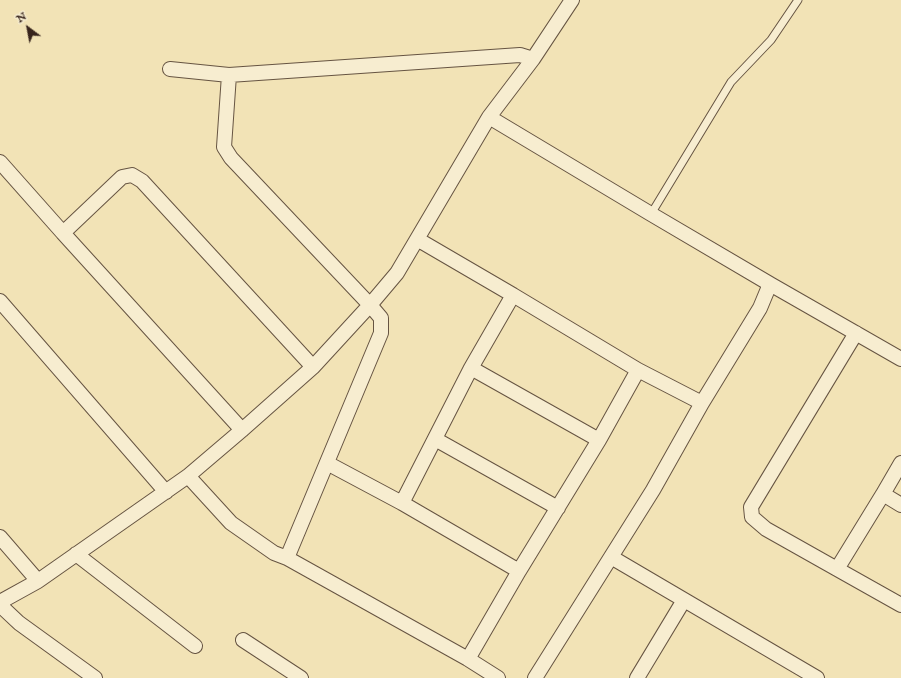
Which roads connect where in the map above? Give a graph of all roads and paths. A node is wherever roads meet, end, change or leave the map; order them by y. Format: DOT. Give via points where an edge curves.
graph roads {
  1 [pos="572,0"];
  2 [pos="798,0"];
  3 [pos="533,59"];
  4 [pos="170,69"];
  5 [pos="229,75"];
  6 [pos="489,117"];
  7 [pos="0,162"];
  8 [pos="651,214"];
  9 [pos="63,233"];
  10 [pos="417,239"];
  11 [pos="770,284"];
  12 [pos="513,295"];
  13 [pos="0,301"];
  14 [pos="370,305"];
  15 [pos="856,333"];
  16 [pos="901,359"];
  17 [pos="313,367"];
  18 [pos="471,368"];
  19 [pos="638,370"];
  20 [pos="702,403"];
  21 [pos="242,430"];
  22 [pos="435,439"];
  23 [pos="599,440"];
  24 [pos="327,463"];
  25 [pos="901,463"];
  26 [pos="188,476"];
  27 [pos="166,492"];
  28 [pos="883,494"];
  29 [pos="402,503"];
  30 [pos="901,505"];
  31 [pos="558,508"];
  32 [pos="0,537"];
  33 [pos="76,554"];
  34 [pos="611,557"];
  35 [pos="287,558"];
  36 [pos="837,569"];
  37 [pos="519,571"];
  38 [pos="38,581"];
  39 [pos="684,600"];
  40 [pos="0,602"];
  41 [pos="0,605"];
  42 [pos="901,605"];
  43 [pos="243,640"];
  44 [pos="195,646"];
  45 [pos="468,659"];
  46 [pos="95,678"];
  47 [pos="301,678"];
  48 [pos="498,678"];
  49 [pos="535,678"];
  50 [pos="637,678"];
  51 [pos="817,678"];
  1 -- 3 [label="street"];
  2 -- 8 [label="lane" via="771,40 731,82"];
  3 -- 5 [label="street" via="520,55"];
  3 -- 6 [label="street"];
  4 -- 5 [label="street"];
  5 -- 14 [label="street" via="224,147 231,158"];
  6 -- 8 [label="street"];
  6 -- 10 [label="street"];
  7 -- 9 [label="street"];
  8 -- 11 [label="street"];
  9 -- 17 [label="street" via="122,177 132,175 142,181"];
  9 -- 21 [label="street"];
  10 -- 12 [label="street"];
  10 -- 14 [label="street" via="397,273"];
  11 -- 15 [label="street"];
  11 -- 20 [label="street" via="760,308"];
  12 -- 18 [label="street"];
  12 -- 19 [label="street"];
  13 -- 27 [label="street"];
  14 -- 17 [label="street"];
  14 -- 24 [label="street" via="381,318 381,333"];
  15 -- 16 [label="street"];
  15 -- 36 [label="street" via="751,507 752,517 766,529"];
  17 -- 21 [label="street"];
  18 -- 22 [label="street"];
  18 -- 23 [label="street"];
  19 -- 20 [label="street"];
  19 -- 23 [label="street"];
  20 -- 34 [label="street" via="653,490"];
  21 -- 26 [label="street"];
  22 -- 29 [label="street"];
  22 -- 31 [label="street"];
  23 -- 31 [label="street"];
  24 -- 29 [label="street"];
  24 -- 35 [label="street"];
  25 -- 28 [label="street"];
  26 -- 27 [label="street"];
  26 -- 35 [label="street" via="231,523 274,553"];
  27 -- 33 [label="street"];
  28 -- 30 [label="street"];
  28 -- 36 [label="street"];
  29 -- 37 [label="street"];
  31 -- 37 [label="street"];
  32 -- 38 [label="street"];
  33 -- 38 [label="street"];
  33 -- 44 [label="street"];
  34 -- 39 [label="street"];
  34 -- 49 [label="street"];
  35 -- 45 [label="street"];
  36 -- 42 [label="street"];
  37 -- 45 [label="street"];
  38 -- 40 [label="street"];
  39 -- 50 [label="street"];
  39 -- 51 [label="street"];
  41 -- 46 [label="street" via="19,623"];
  43 -- 47 [label="street"];
  45 -- 48 [label="street"];
}
